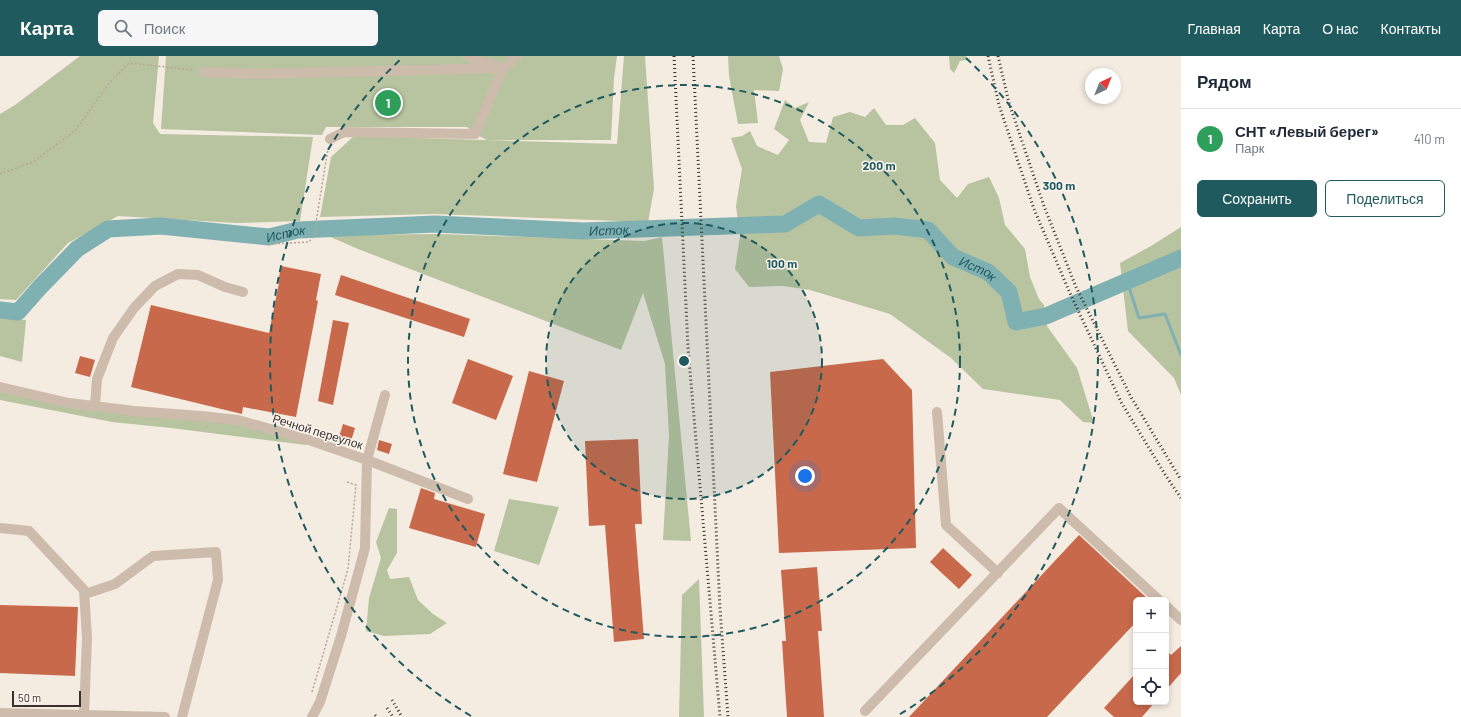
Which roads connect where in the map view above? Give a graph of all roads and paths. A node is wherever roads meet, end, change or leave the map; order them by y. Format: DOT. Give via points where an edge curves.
graph roads {
  1 [pos="467,56"];
  2 [pos="517,56"];
  3 [pos="503,68"];
  4 [pos="204,72"];
  5 [pos="330,139"];
  6 [pos="0,174"];
  7 [pos="270,244"];
  8 [pos="243,292"];
  9 [pos="0,386"];
  10 [pos="385,395"];
  11 [pos="94,406"];
  12 [pos="937,412"];
  13 [pos="367,460"];
  14 [pos="347,482"];
  15 [pos="468,498"];
  16 [pos="0,528"];
  17 [pos="998,573"];
  18 [pos="84,594"];
  19 [pos="1156,597"];
  20 [pos="1169,609"];
  21 [pos="1181,620"];
  22 [pos="311,695"];
  23 [pos="865,711"];
  24 [pos="0,713"];
  25 [pos="84,715"];
  26 [pos="104,716"];
  27 [pos="165,717"];
  28 [pos="182,717"];
  29 [pos="312,717"];
  1 -- 3 [label="street"];
  2 -- 3 [label="street"];
  3 -- 4 [label="street" via="256,74"];
  3 -- 5 [label="street" via="475,134 344,132"];
  4 -- 6 [label="path" via="129,63 110,82 75,131 33,162"];
  5 -- 7 [label="path" via="316,222 317,232 309,242"];
  8 -- 11 [label="street" via="198,275 178,274 155,286 134,308 113,338 97,379"];
  9 -- 11 [label="street, Речной переулок" via="69,403"];
  10 -- 13 [label="street"];
  11 -- 13 [label="street, Речной переулок" via="238,420"];
  12 -- 17 [label="street" via="946,525"];
  13 -- 15 [label="street"];
  13 -- 29 [label="street, Речной переулок" via="365,548 342,636 320,702"];
  14 -- 22 [label="path" via="356,485 348,569"];
  16 -- 18 [label="street" via="29,531 84,590"];
  17 -- 19 [label="street" via="1059,508"];
  17 -- 23 [label="street"];
  18 -- 25 [label="street" via="87,638"];
  18 -- 28 [label="street" via="115,584 153,556 216,552 218,580"];
  20 -- 21 [label="street"];
  24 -- 25 [label="street"];
  25 -- 26 [label="street"];
  26 -- 27 [label="street"];
}
